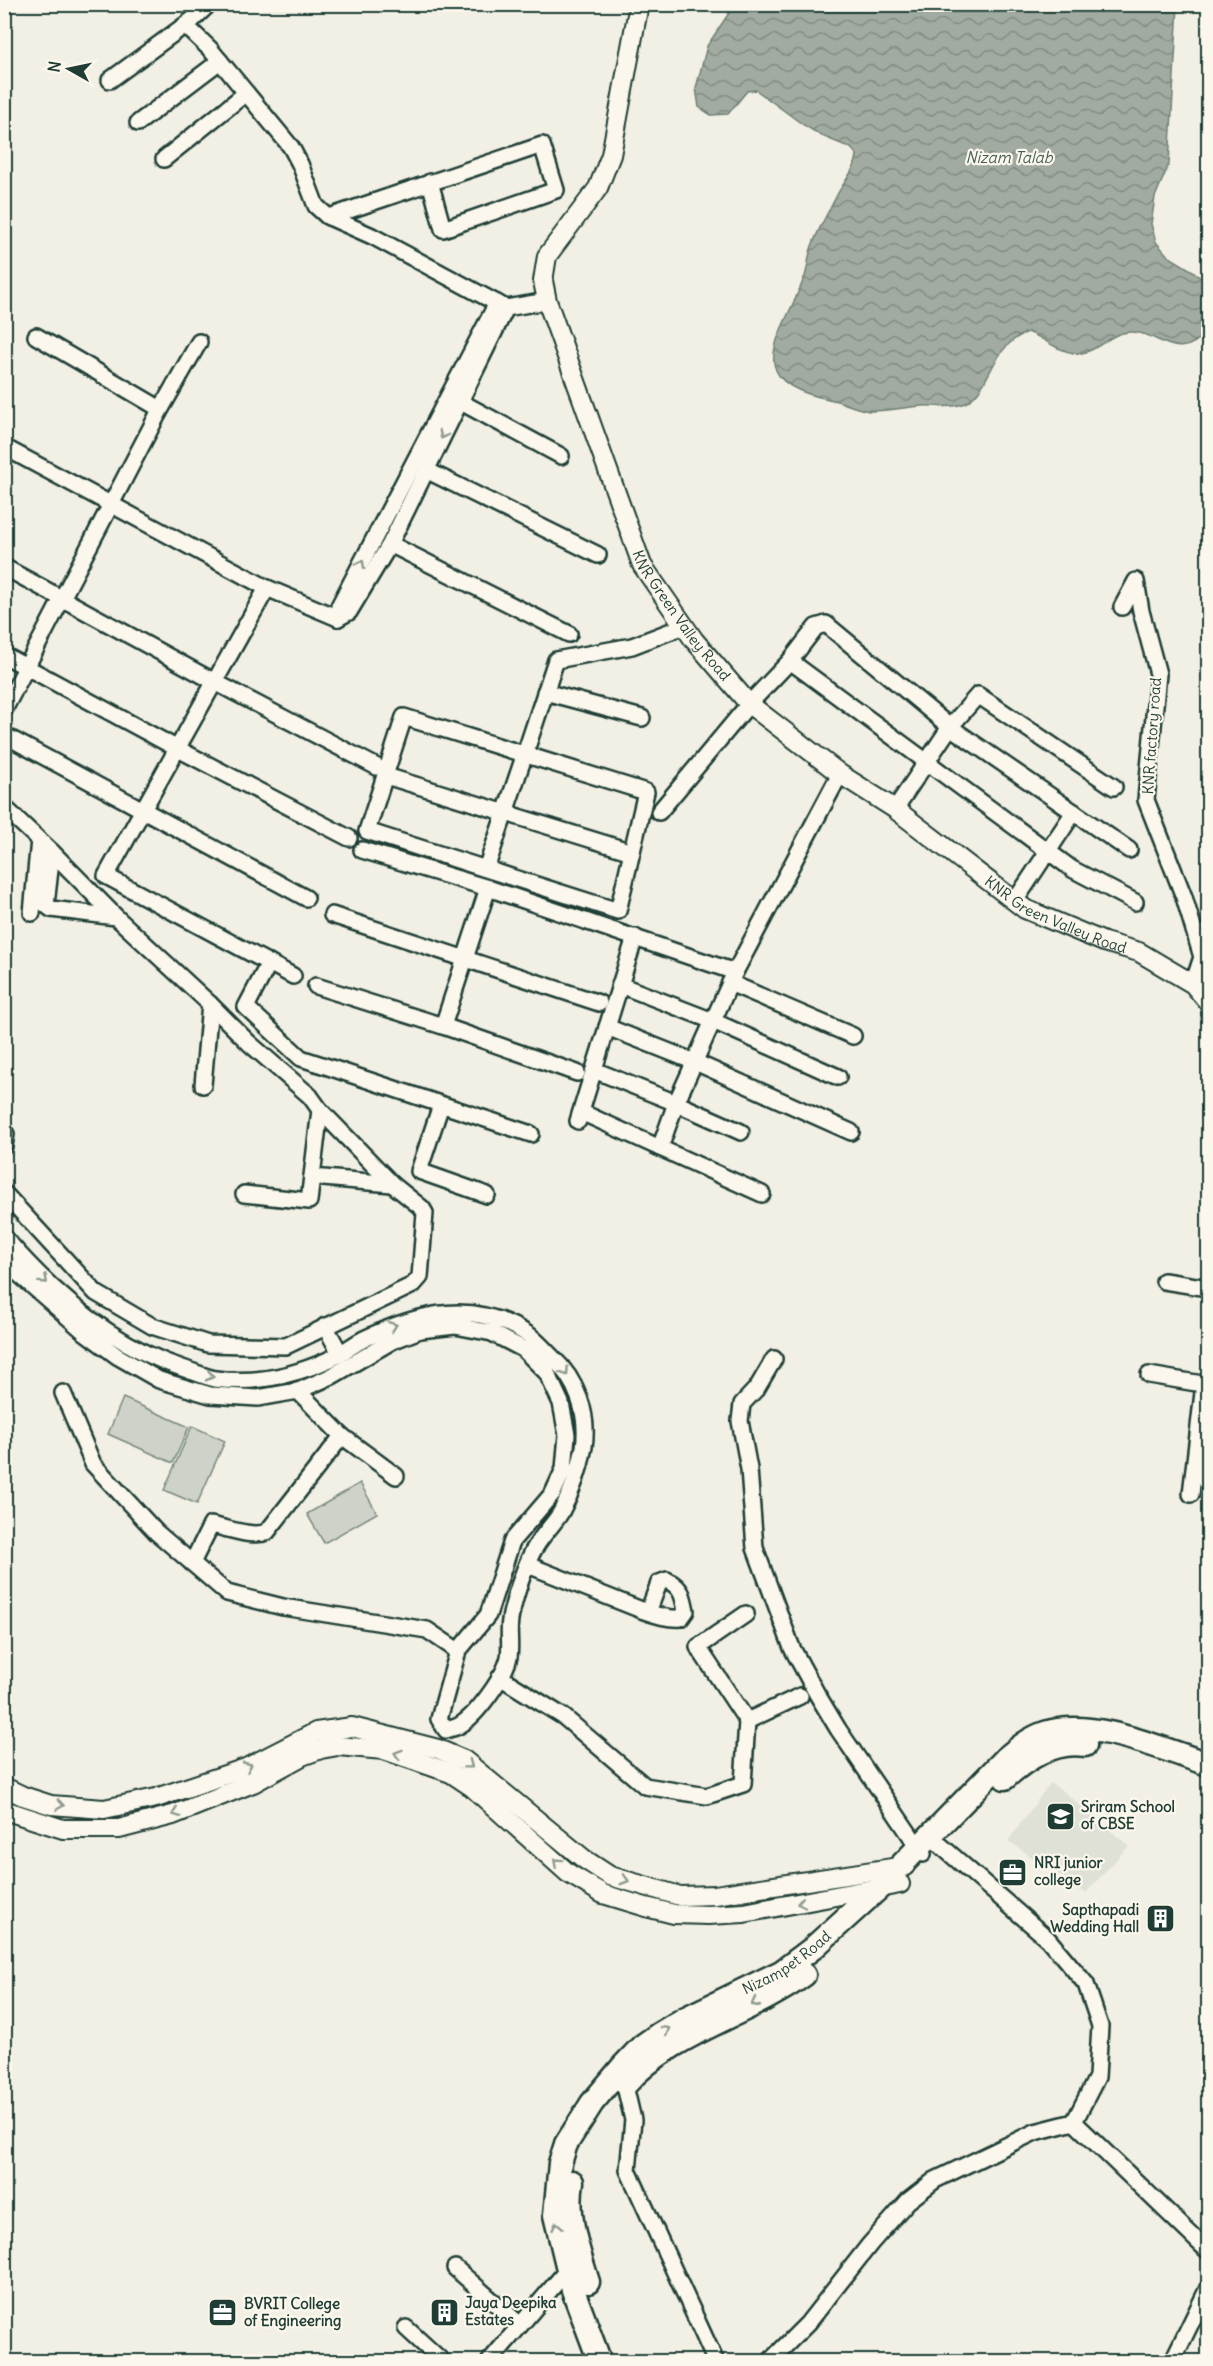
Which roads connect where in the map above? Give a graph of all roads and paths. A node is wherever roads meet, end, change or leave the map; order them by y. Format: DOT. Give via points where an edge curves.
graph roads {
  1 [pos="209,4"];
  2 [pos="639,4"];
  3 [pos="194,19"];
  4 [pos="220,61"];
  5 [pos="110,81"];
  6 [pos="246,93"];
  7 [pos="138,123"];
  8 [pos="164,159"];
  9 [pos="430,183"];
  10 [pos="329,217"];
  11 [pos="547,301"];
  12 [pos="502,305"];
  13 [pos="36,336"];
  14 [pos="199,342"];
  15 [pos="459,400"];
  16 [pos="158,414"];
  17 [pos="4,447"];
  18 [pos="561,456"];
  19 [pos="426,470"];
  20 [pos="112,504"];
  21 [pos="390,544"];
  22 [pos="598,555"];
  23 [pos="4,567"];
  24 [pos="267,588"];
  25 [pos="62,599"];
  26 [pos="1122,607"];
  27 [pos="338,618"];
  28 [pos="684,626"];
  29 [pos="569,634"];
  30 [pos="4,655"];
  31 [pos="790,661"];
  32 [pos="27,666"];
  33 [pos="215,682"];
  34 [pos="545,692"];
  35 [pos="749,705"];
  36 [pos="4,710"];
  37 [pos="642,718"];
  38 [pos="950,726"];
  39 [pos="4,735"];
  40 [pos="178,749"];
  41 [pos="525,755"];
  42 [pos="925,762"];
  43 [pos="382,771"];
  44 [pos="840,774"];
  45 [pos="1114,787"];
  46 [pos="6,810"];
  47 [pos="144,810"];
  48 [pos="895,810"];
  49 [pos="659,812"];
  50 [pos="1074,812"];
  51 [pos="505,813"];
  52 [pos="349,838"];
  53 [pos="39,840"];
  54 [pos="362,850"];
  55 [pos="1129,850"];
  56 [pos="52,852"];
  57 [pos="632,852"];
  58 [pos="1048,852"];
  59 [pos="486,868"];
  60 [pos="488,888"];
  61 [pos="306,898"];
  62 [pos="1015,902"];
  63 [pos="1134,902"];
  64 [pos="32,913"];
  65 [pos="332,915"];
  66 [pos="116,917"];
  67 [pos="635,937"];
  68 [pos="465,958"];
  69 [pos="269,963"];
  70 [pos="293,976"];
  71 [pos="732,978"];
  72 [pos="1193,984"];
  73 [pos="620,985"];
  74 [pos="316,986"];
  75 [pos="1209,1002"];
  76 [pos="599,1003"];
  77 [pos="210,1004"];
  78 [pos="713,1021"];
  79 [pos="443,1026"];
  80 [pos="607,1027"];
  81 [pos="852,1036"];
  82 [pos="695,1062"];
  83 [pos="594,1070"];
  84 [pos="577,1073"];
  85 [pos="838,1077"];
  86 [pos="203,1085"];
  87 [pos="676,1103"];
  88 [pos="441,1105"];
  89 [pos="320,1110"];
  90 [pos="741,1132"];
  91 [pos="851,1132"];
  92 [pos="531,1134"];
  93 [pos="660,1148"];
  94 [pos="312,1177"];
  95 [pos="392,1184"];
  96 [pos="4,1193"];
  97 [pos="244,1194"];
  98 [pos="762,1194"];
  99 [pos="487,1195"];
  100 [pos="4,1237"];
  101 [pos="4,1261"];
  102 [pos="1164,1281"];
  103 [pos="1209,1288"];
  104 [pos="349,1315"];
  105 [pos="325,1326"];
  106 [pos="363,1339"];
  107 [pos="340,1353"];
  108 [pos="774,1359"];
  109 [pos="1149,1375"];
  110 [pos="275,1376"];
  111 [pos="1206,1384"];
  112 [pos="298,1391"];
  113 [pos="63,1393"];
  114 [pos="278,1394"];
  115 [pos="342,1436"];
  116 [pos="396,1476"];
  117 [pos="1191,1494"];
  118 [pos="192,1563"];
  119 [pos="528,1565"];
  120 [pos="648,1612"];
  121 [pos="746,1614"];
  122 [pos="488,1615"];
  123 [pos="510,1621"];
  124 [pos="458,1651"];
  125 [pos="500,1677"];
  126 [pos="800,1696"];
  127 [pos="747,1721"];
  128 [pos="446,1730"];
  129 [pos="435,1757"];
  130 [pos="1209,1764"];
  131 [pos="1209,1777"];
  132 [pos="4,1787"];
  133 [pos="4,1810"];
  134 [pos="911,1865"];
  135 [pos="844,1874"];
  136 [pos="838,1895"];
  137 [pos="625,2086"];
  138 [pos="1074,2122"];
  139 [pos="1209,2251"];
  140 [pos="455,2268"];
  141 [pos="568,2269"];
  142 [pos="1209,2288"];
  143 [pos="520,2325"];
  144 [pos="406,2328"];
  145 [pos="779,2358"];
  146 [pos="443,2361"];
  147 [pos="489,2361"];
  148 [pos="600,2361"];
  149 [pos="612,2361"];
  150 [pos="716,2361"];
  151 [pos="1172,2361"];
  1 -- 3 [label="street"];
  2 -- 11 [label="street, KNR Green Valley Road" via="611,155 598,188 547,255 543,281"];
  3 -- 4 [label="street" via="186,26"];
  3 -- 5 [label="street"];
  4 -- 6 [label="street"];
  4 -- 7 [label="street"];
  6 -- 8 [label="street"];
  6 -- 10 [label="street" via="291,147 316,206"];
  9 -- 9 [label="street" via="542,145 556,189 443,229"];
  9 -- 10 [label="street"];
  10 -- 12 [label="street"];
  11 -- 12 [label="street"];
  11 -- 28 [label="street, KNR Green Valley Road" via="642,565"];
  12 -- 15 [label="street"];
  27 -- 12 [label="street, one-way" via="339,606"];
  13 -- 16 [label="street" via="152,404 158,408"];
  14 -- 16 [label="street"];
  15 -- 18 [label="street"];
  15 -- 19 [label="street, one-way"];
  16 -- 20 [label="street"];
  17 -- 20 [label="street"];
  19 -- 21 [label="street"];
  19 -- 22 [label="street"];
  20 -- 24 [label="street"];
  20 -- 25 [label="street"];
  21 -- 27 [label="street" via="349,612"];
  21 -- 29 [label="street"];
  23 -- 25 [label="street"];
  24 -- 27 [label="street"];
  24 -- 33 [label="street"];
  25 -- 32 [label="street"];
  25 -- 33 [label="street"];
  26 -- 72 [label="street, KNR factory road" via="1136,581 1158,675 1146,800 1178,879 1202,957"];
  28 -- 34 [label="street" via="632,646 556,660"];
  28 -- 35 [label="street, KNR Green Valley Road"];
  30 -- 32 [label="street"];
  31 -- 35 [label="street"];
  31 -- 38 [label="street" via="816,627 826,624"];
  31 -- 42 [label="street"];
  32 -- 36 [label="street"];
  32 -- 40 [label="street"];
  33 -- 40 [label="street"];
  33 -- 43 [label="street"];
  34 -- 37 [label="street"];
  34 -- 41 [label="street"];
  35 -- 44 [label="street, KNR Green Valley Road"];
  35 -- 49 [label="street"];
  38 -- 42 [label="street"];
  38 -- 45 [label="street" via="978,695"];
  38 -- 50 [label="street"];
  39 -- 47 [label="street"];
  40 -- 47 [label="street"];
  40 -- 52 [label="street"];
  41 -- 43 [label="street" via="404,717"];
  41 -- 51 [label="street"];
  41 -- 57 [label="street" via="646,792"];
  42 -- 48 [label="street"];
  42 -- 58 [label="street"];
  43 -- 51 [label="street"];
  43 -- 59 [label="street" via="367,831"];
  44 -- 48 [label="street, KNR Green Valley Road"];
  44 -- 71 [label="street"];
  46 -- 53 [label="street"];
  47 -- 61 [label="street"];
  47 -- 69 [label="street" via="106,876"];
  48 -- 62 [label="street, KNR Green Valley Road"];
  50 -- 55 [label="street"];
  50 -- 58 [label="street"];
  51 -- 57 [label="street"];
  51 -- 59 [label="street"];
  53 -- 56 [label="street"];
  53 -- 64 [label="street"];
  54 -- 60 [label="street"];
  56 -- 66 [label="street"];
  56 -- 66 [label="street" via="46,905 51,909"];
  57 -- 59 [label="street" via="618,911"];
  58 -- 62 [label="street"];
  58 -- 63 [label="street"];
  60 -- 67 [label="street"];
  60 -- 68 [label="street"];
  62 -- 72 [label="street, KNR Green Valley Road" via="1074,930 1139,952"];
  65 -- 68 [label="street"];
  66 -- 77 [label="street"];
  67 -- 71 [label="street"];
  67 -- 73 [label="street"];
  68 -- 76 [label="street"];
  68 -- 79 [label="street"];
  69 -- 70 [label="street"];
  69 -- 88 [label="street" via="246,1007 301,1058"];
  71 -- 78 [label="street"];
  71 -- 81 [label="street"];
  72 -- 75 [label="street, KNR Green Valley Road"];
  73 -- 78 [label="street"];
  73 -- 80 [label="street"];
  74 -- 79 [label="street"];
  77 -- 86 [label="street"];
  77 -- 89 [label="street" via="310,1096"];
  78 -- 82 [label="street"];
  78 -- 85 [label="street"];
  79 -- 84 [label="street"];
  80 -- 82 [label="street"];
  80 -- 83 [label="street"];
  82 -- 87 [label="street"];
  82 -- 91 [label="street"];
  83 -- 87 [label="street"];
  83 -- 93 [label="street" via="579,1116"];
  87 -- 90 [label="street"];
  87 -- 93 [label="street"];
  88 -- 92 [label="street"];
  88 -- 99 [label="street" via="419,1171"];
  89 -- 94 [label="street"];
  89 -- 95 [label="street"];
  93 -- 98 [label="street"];
  94 -- 95 [label="street"];
  94 -- 97 [label="street" via="309,1201"];
  95 -- 104 [label="street" via="425,1214 420,1277 413,1285"];
  96 -- 105 [label="street" via="96,1293 152,1326 207,1344 260,1347 286,1346"];
  100 -- 110 [label="street, one-way" via="77,1310 156,1360 213,1378 256,1380"];
  101 -- 114 [label="street" via="86,1333 159,1380 210,1395 258,1398"];
  102 -- 103 [label="street"];
  104 -- 105 [label="street"];
  104 -- 106 [label="street"];
  105 -- 107 [label="street"];
  106 -- 107 [label="street"];
  106 -- 119 [label="street, one-way" via="431,1314 464,1312 499,1319 530,1336 563,1367 577,1391 586,1422 584,1447 577,1476 560,1513 535,1547"];
  107 -- 110 [label="street" via="322,1363"];
  108 -- 134 [label="street" via="742,1404 740,1421 749,1468 755,1548 792,1648"];
  109 -- 111 [label="street"];
  110 -- 114 [label="street"];
  111 -- 117 [label="street"];
  112 -- 114 [label="street"];
  112 -- 115 [label="street"];
  112 -- 122 [label="street" via="333,1376 392,1341 420,1330 455,1326 492,1333 523,1349 548,1373 561,1403 567,1435 564,1468 553,1493 512,1541"];
  113 -- 118 [label="street" via="93,1464 156,1532"];
  115 -- 116 [label="street"];
  115 -- 118 [label="street" via="267,1532 211,1525"];
  118 -- 124 [label="street" via="227,1593 283,1607 427,1630"];
  119 -- 120 [label="street"];
  119 -- 123 [label="street"];
  121 -- 127 [label="street" via="698,1647"];
  122 -- 123 [label="street"];
  122 -- 124 [label="street"];
  123 -- 125 [label="street" via="509,1658"];
  124 -- 128 [label="street" via="439,1719"];
  125 -- 127 [label="street" via="564,1718 645,1786 707,1796 743,1784"];
  125 -- 128 [label="street" via="467,1720"];
  126 -- 127 [label="street"];
  128 -- 129 [label="street"];
  132 -- 129 [label="street, one-way" via="51,1805 104,1809 156,1798 246,1768 305,1736 337,1728 373,1731"];
  129 -- 133 [label="street, one-way" via="338,1746 321,1749 253,1783 173,1815 118,1829 63,1829"];
  129 -- 135 [label="street, one-way" via="464,1760 610,1876 680,1896"];
  136 -- 129 [label="street, one-way" via="744,1913 708,1915 674,1914 613,1898 568,1873"];
  130 -- 134 [label="main road, Nizampet Road" via="1090,1730 1043,1734 1006,1758"];
  131 -- 134 [label="main road, Nizampet Road" via="1106,1749 1072,1743 1059,1746 1014,1770"];
  134 -- 135 [label="street"];
  134 -- 136 [label="street"];
  134 -- 137 [label="main road, Nizampet Road, one-way" via="823,1960 798,1979 652,2058"];
  134 -- 138 [label="street" via="1048,1939 1086,1984 1100,2026 1097,2077"];
  141 -- 134 [label="main road, Nizampet Road, one-way" via="555,2215 560,2163 571,2134 592,2103 642,2046 684,2019 782,1972"];
  135 -- 136 [label="street"];
  137 -- 149 [label="main road, Nizampet Road" via="589,2132 577,2159 570,2201 580,2259"];
  137 -- 150 [label="street" via="633,2120 628,2170"];
  138 -- 139 [label="street"];
  138 -- 145 [label="street" via="1035,2132 935,2180 908,2201"];
  140 -- 143 [label="street"];
  141 -- 143 [label="street"];
  141 -- 148 [label="main road, Nizampet Road"];
  142 -- 151 [label="street"];
  143 -- 147 [label="street"];
  144 -- 146 [label="street"];
}
